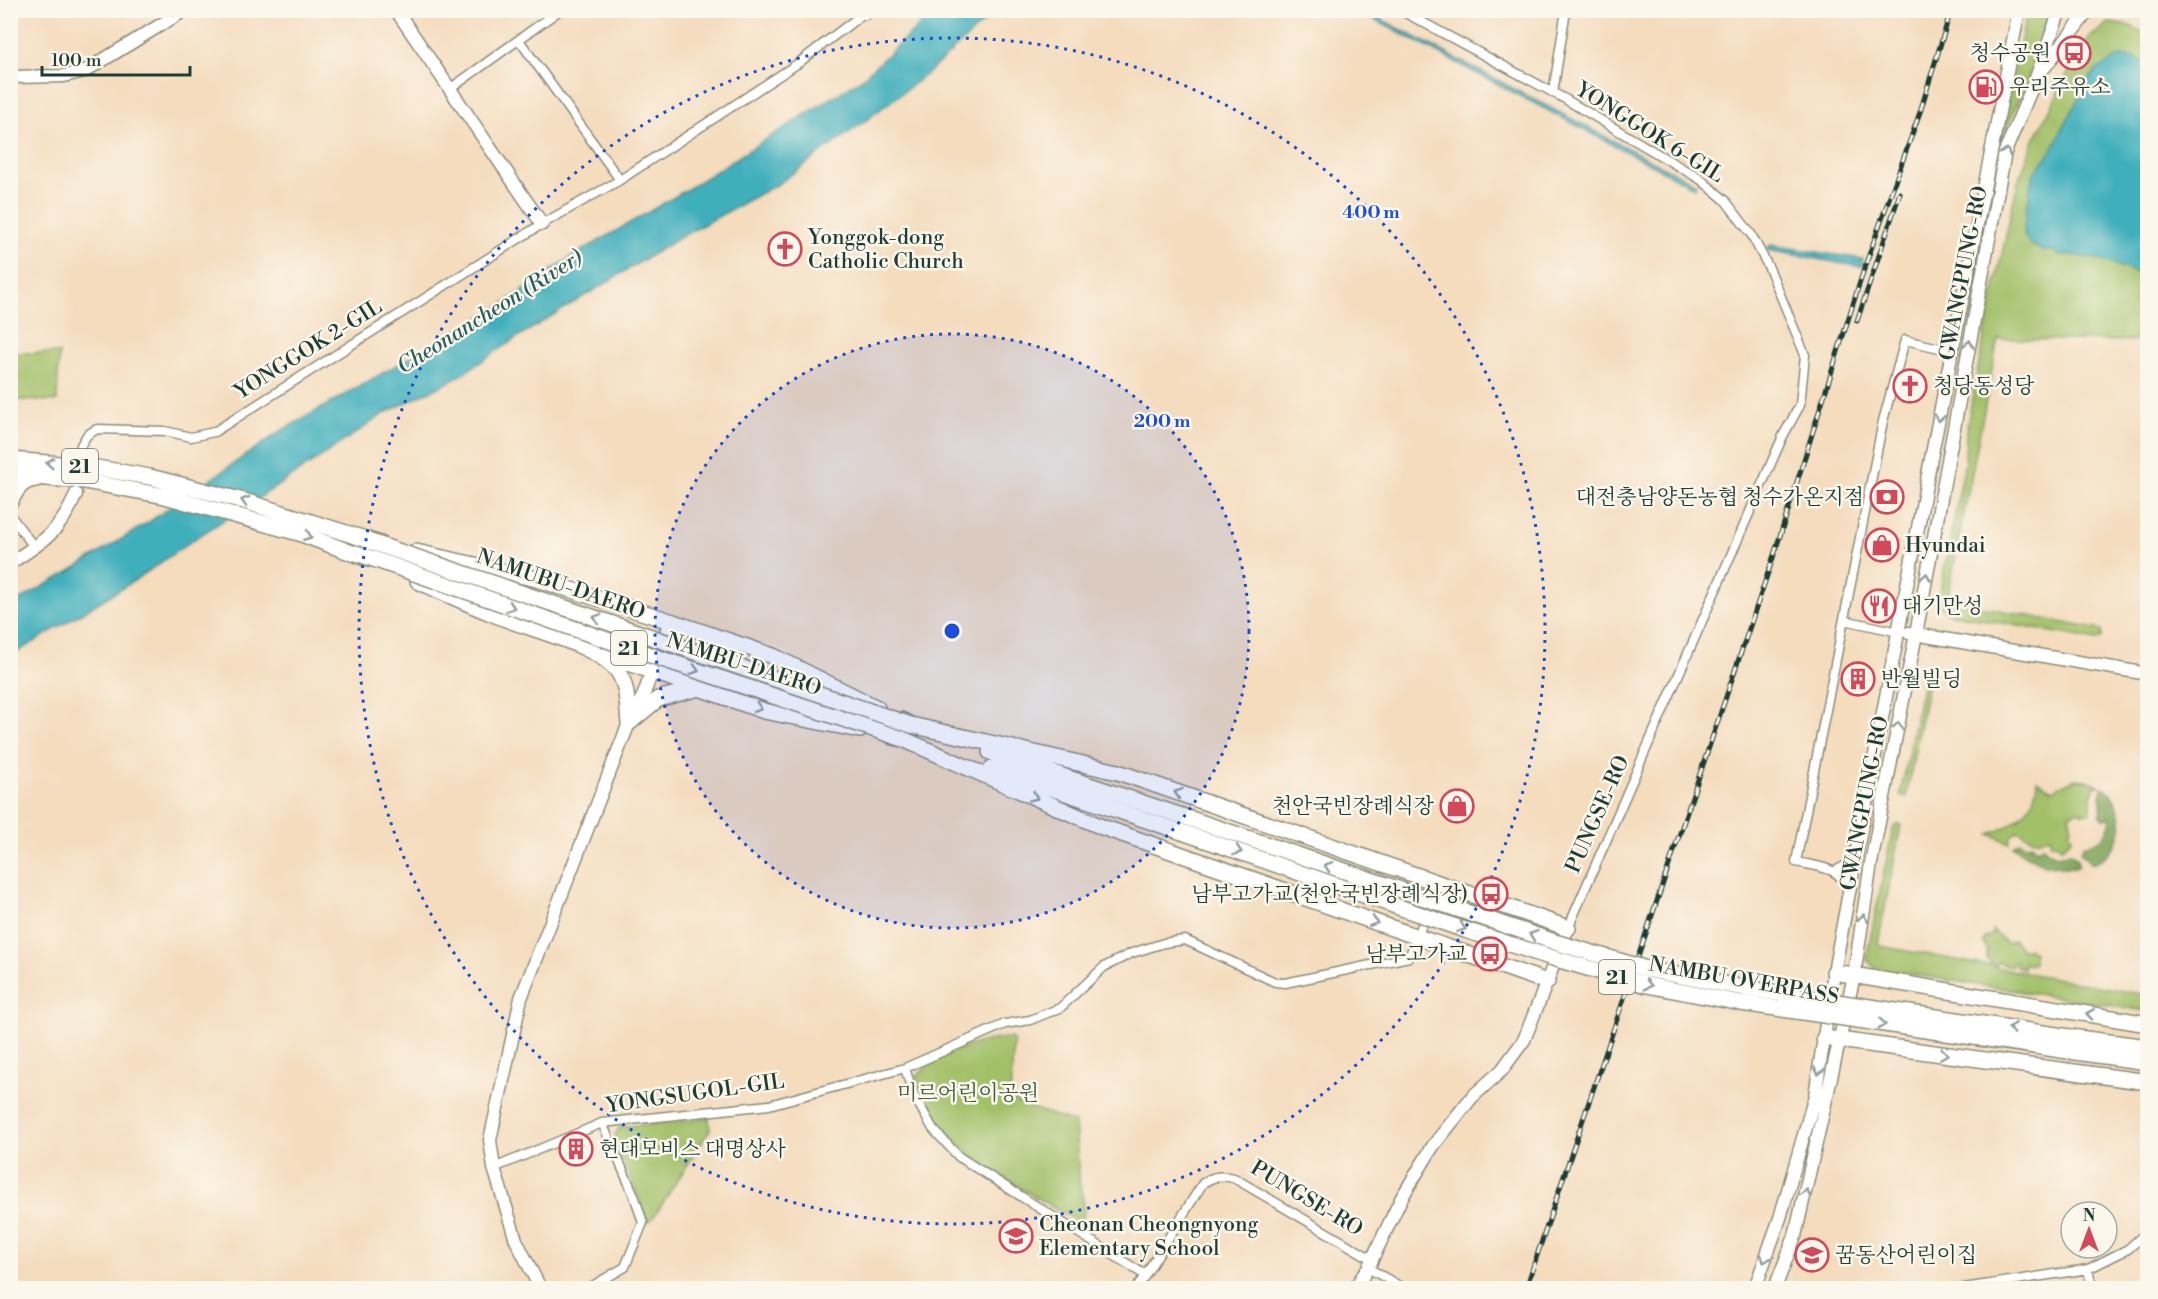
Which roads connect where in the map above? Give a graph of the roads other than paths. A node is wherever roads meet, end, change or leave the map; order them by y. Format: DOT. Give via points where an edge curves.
graph roads {
  1 [pos="76,10"];
  2 [pos="185,10"];
  3 [pos="396,10"];
  4 [pos="560,10"];
  5 [pos="1400,10"];
  6 [pos="1566,10"];
  7 [pos="2060,10"];
  8 [pos="2089,10"];
  9 [pos="2141,10"];
  10 [pos="82,11"];
  11 [pos="865,11"];
  12 [pos="2018,13"];
  13 [pos="2148,15"];
  14 [pos="519,40"];
  15 [pos="10,77"];
  16 [pos="2036,78"];
  17 [pos="450,89"];
  18 [pos="1553,93"];
  19 [pos="620,180"];
  20 [pos="542,224"];
  21 [pos="1952,351"];
  22 [pos="1805,356"];
  23 [pos="81,445"];
  24 [pos="10,460"];
  25 [pos="10,475"];
  26 [pos="49,478"];
  27 [pos="76,494"];
  28 [pos="10,502"];
  29 [pos="10,515"];
  30 [pos="368,541"];
  31 [pos="35,548"];
  32 [pos="356,554"];
  33 [pos="10,563"];
  34 [pos="1844,620"];
  35 [pos="670,621"];
  36 [pos="1899,632"];
  37 [pos="1916,634"];
  38 [pos="574,644"];
  39 [pos="652,672"];
  40 [pos="2148,674"];
  41 [pos="699,688"];
  42 [pos="629,723"];
  43 [pos="911,725"];
  44 [pos="903,739"];
  45 [pos="1185,825"];
  46 [pos="1857,855"];
  47 [pos="1835,871"];
  48 [pos="1439,883"];
  49 [pos="1849,900"];
  50 [pos="1568,928"];
  51 [pos="1418,937"];
  52 [pos="1834,972"];
  53 [pos="1854,976"];
  54 [pos="1547,982"];
  55 [pos="2148,1024"];
  56 [pos="1824,1038"];
  57 [pos="1841,1040"];
  58 [pos="2069,1044"];
  59 [pos="2148,1047"];
  60 [pos="2148,1062"];
  61 [pos="905,1068"];
  62 [pos="2148,1082"];
  63 [pos="602,1123"];
  64 [pos="494,1168"];
  65 [pos="2148,1231"];
  66 [pos="1370,1264"];
  67 [pos="2088,1269"];
  68 [pos="1145,1275"];
  69 [pos="540,1288"];
  70 [pos="589,1288"];
  71 [pos="1137,1288"];
  72 [pos="1355,1288"];
  73 [pos="1402,1288"];
  74 [pos="1755,1288"];
  75 [pos="1775,1288"];
  76 [pos="1964,1288"];
  77 [pos="2092,1288"];
  1 -- 10 [label="street"];
  2 -- 15 [label="street" via="85,71 64,76"];
  3 -- 17 [label="street"];
  4 -- 14 [label="street"];
  5 -- 18 [label="street, YONGGOK 6-GIL"];
  6 -- 18 [label="street"];
  7 -- 16 [label="street, GWANGPUNG-RO"];
  8 -- 16 [label="street"];
  9 -- 13 [label="street"];
  11 -- 19 [label="street, YONGGOK 2-GIL" via="797,64"];
  12 -- 21 [label="street, GWANGPUNG-RO"];
  14 -- 17 [label="street"];
  14 -- 19 [label="street"];
  37 -- 16 [label="street, GWANGPUNG-RO, one-way" via="2005,152"];
  17 -- 20 [label="street"];
  18 -- 22 [label="street, YONGGOK 6-GIL" via="1700,179 1725,200 1761,252"];
  19 -- 20 [label="street, YONGGOK 2-GIL"];
  20 -- 23 [label="street, YONGGOK 2-GIL" via="214,432 191,437 165,431 97,429"];
  21 -- 34 [label="street" via="1905,340 1883,421"];
  21 -- 36 [label="street, GWANGPUNG-RO, one-way"];
  22 -- 50 [label="street, PUNGSE-RO" via="1800,405"];
  30 -- 24 [label="highway, 21, one-way" via="244,501 150,477 86,466"];
  25 -- 26 [label="highway, 21"];
  26 -- 28 [label="highway" via="29,480"];
  26 -- 32 [label="highway, NAMBU-DAERO / 21, one-way" via="125,488 299,533"];
  27 -- 31 [label="street" via="69,514"];
  29 -- 31 [label="street"];
  30 -- 35 [label="highway" via="537,579"];
  43 -- 30 [label="highway, NAMUBU-DAERO / 21, one-way, bridge"];
  31 -- 33 [label="street"];
  32 -- 38 [label="highway" via="499,617"];
  32 -- 44 [label="highway, NAMBU-DAERO / 21, one-way, bridge"];
  34 -- 36 [label="street"];
  34 -- 47 [label="street" via="1796,862"];
  35 -- 39 [label="street"];
  35 -- 43 [label="highway" via="773,656"];
  36 -- 37 [label="street"];
  36 -- 46 [label="street, GWANGPUNG-RO"];
  37 -- 40 [label="street"];
  53 -- 37 [label="street, GWANGPUNG-RO, one-way" via="1870,863"];
  38 -- 39 [label="highway"];
  38 -- 42 [label="highway" via="616,669 623,680"];
  39 -- 41 [label="highway"];
  39 -- 42 [label="street"];
  41 -- 42 [label="highway" via="658,699"];
  41 -- 44 [label="highway, one-way" via="764,711"];
  42 -- 64 [label="street" via="521,998 490,1140"];
  43 -- 45 [label="highway, 21"];
  48 -- 43 [label="highway, one-way" via="1118,772"];
  44 -- 45 [label="highway, NAMBU-DAERO / 21"];
  44 -- 51 [label="highway, one-way" via="1102,827"];
  45 -- 58 [label="highway, NAMBU OVERPASS / 21, bridge" via="1465,930 1647,985 1741,1004"];
  46 -- 47 [label="street"];
  46 -- 49 [label="street, GWANGPUNG-RO"];
  47 -- 49 [label="street" via="1846,883"];
  48 -- 50 [label="highway"];
  48 -- 51 [label="street, YONGSUGOL-GIL"];
  49 -- 52 [label="street, GWANGPUNG-RO"];
  50 -- 54 [label="street, PUNGSE-RO"];
  51 -- 54 [label="highway"];
  51 -- 61 [label="street, YONGSUGOL-GIL" via="1409,957 1285,983 1275,982 1185,940 1164,943 1104,967 1060,1008 1030,1020 1005,1024"];
  52 -- 53 [label="highway"];
  52 -- 56 [label="street, GWANGPUNG-RO"];
  55 -- 53 [label="highway, one-way"];
  53 -- 57 [label="street, GWANGPUNG-RO"];
  54 -- 66 [label="street, PUNGSE-RO" via="1524,1040 1433,1146 1401,1199"];
  56 -- 57 [label="highway"];
  56 -- 74 [label="street, GWANGPUNG-RO, one-way" via="1815,1096"];
  57 -- 62 [label="highway, one-way"];
  75 -- 57 [label="street, GWANGPUNG-RO, one-way" via="1795,1236"];
  58 -- 59 [label="highway, 21"];
  58 -- 60 [label="highway, 21"];
  61 -- 63 [label="street, YONGSUGOL-GIL" via="769,1106"];
  61 -- 68 [label="street" via="913,1094 933,1129 959,1157"];
  63 -- 64 [label="street, YONGSUGOL-GIL"];
  63 -- 70 [label="street" via="643,1223 625,1267"];
  64 -- 69 [label="street" via="516,1240"];
  65 -- 67 [label="street" via="2128,1249"];
  66 -- 68 [label="street, PUNGSE-RO" via="1234,1178 1222,1176 1203,1183"];
  66 -- 72 [label="street, PUNGSE-RO"];
  66 -- 73 [label="street"];
  67 -- 76 [label="street"];
  67 -- 77 [label="street"];
  68 -- 71 [label="street, PUNGSE-RO"];
}
